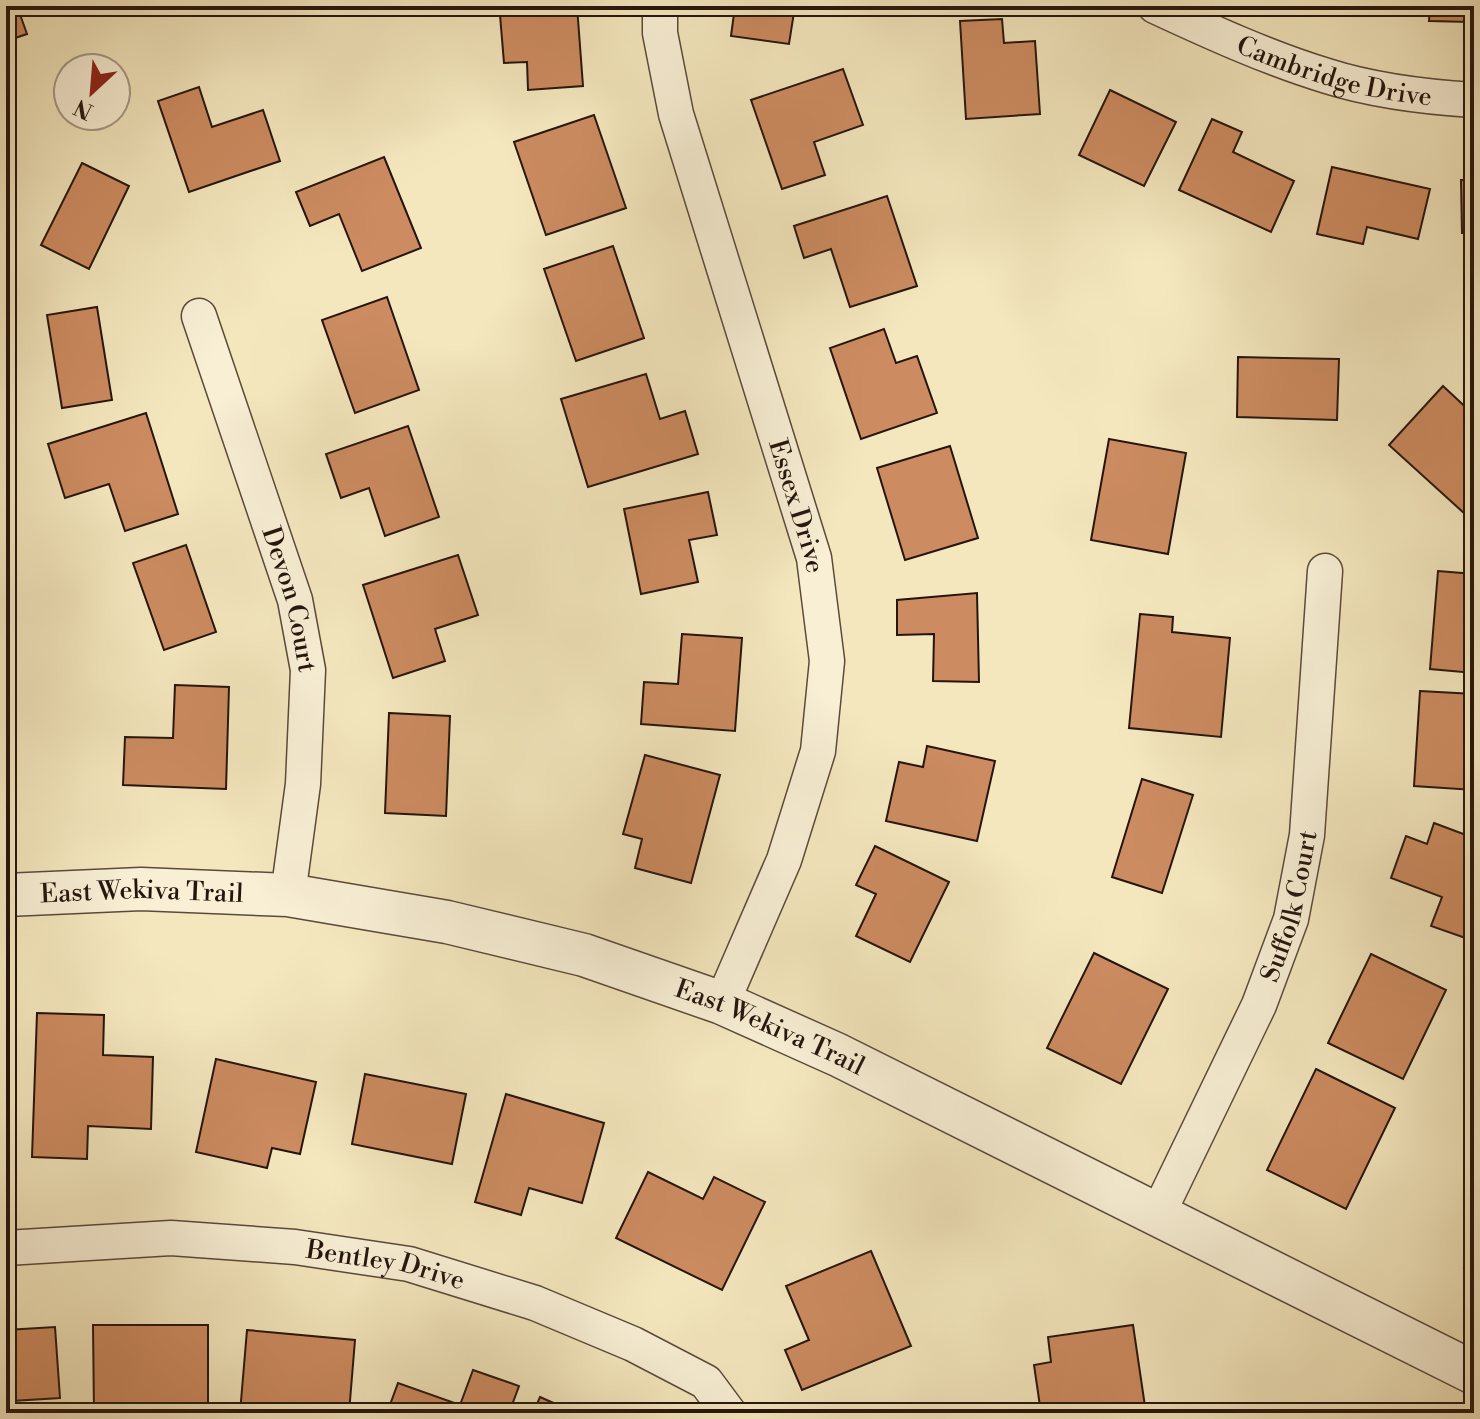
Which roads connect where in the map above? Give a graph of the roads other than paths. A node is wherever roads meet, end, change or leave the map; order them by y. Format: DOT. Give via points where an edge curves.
graph roads {
  1 [pos="660,6"];
  2 [pos="1155,6"];
  3 [pos="1474,100"];
  4 [pos="199,316"];
  5 [pos="1325,571"];
  6 [pos="6,895"];
  7 [pos="288,895"];
  8 [pos="722,1003"];
  9 [pos="1158,1214"];
  10 [pos="6,1248"];
  11 [pos="1474,1373"];
  12 [pos="729,1413"];
  1 -- 8 [label="street, Essex Drive" via="676,114 814,558 827,661 818,751 784,860"];
  2 -- 3 [label="street, Cambridge Drive" via="1329,77 1427,97"];
  4 -- 7 [label="street, Devon Court" via="295,600 308,670 303,784"];
  5 -- 9 [label="street, Suffolk Court" via="1307,835 1291,919 1259,1005"];
  6 -- 7 [label="street, East Wekiva Trail" via="141,889"];
  7 -- 8 [label="street, East Wekiva Trail" via="447,922 568,951"];
  8 -- 9 [label="street, East Wekiva Trail"];
  9 -- 11 [label="street, East Wekiva Trail"];
  10 -- 12 [label="street, Bentley Drive" via="171,1238 295,1247 409,1264 535,1303 633,1344 706,1382"];
}
